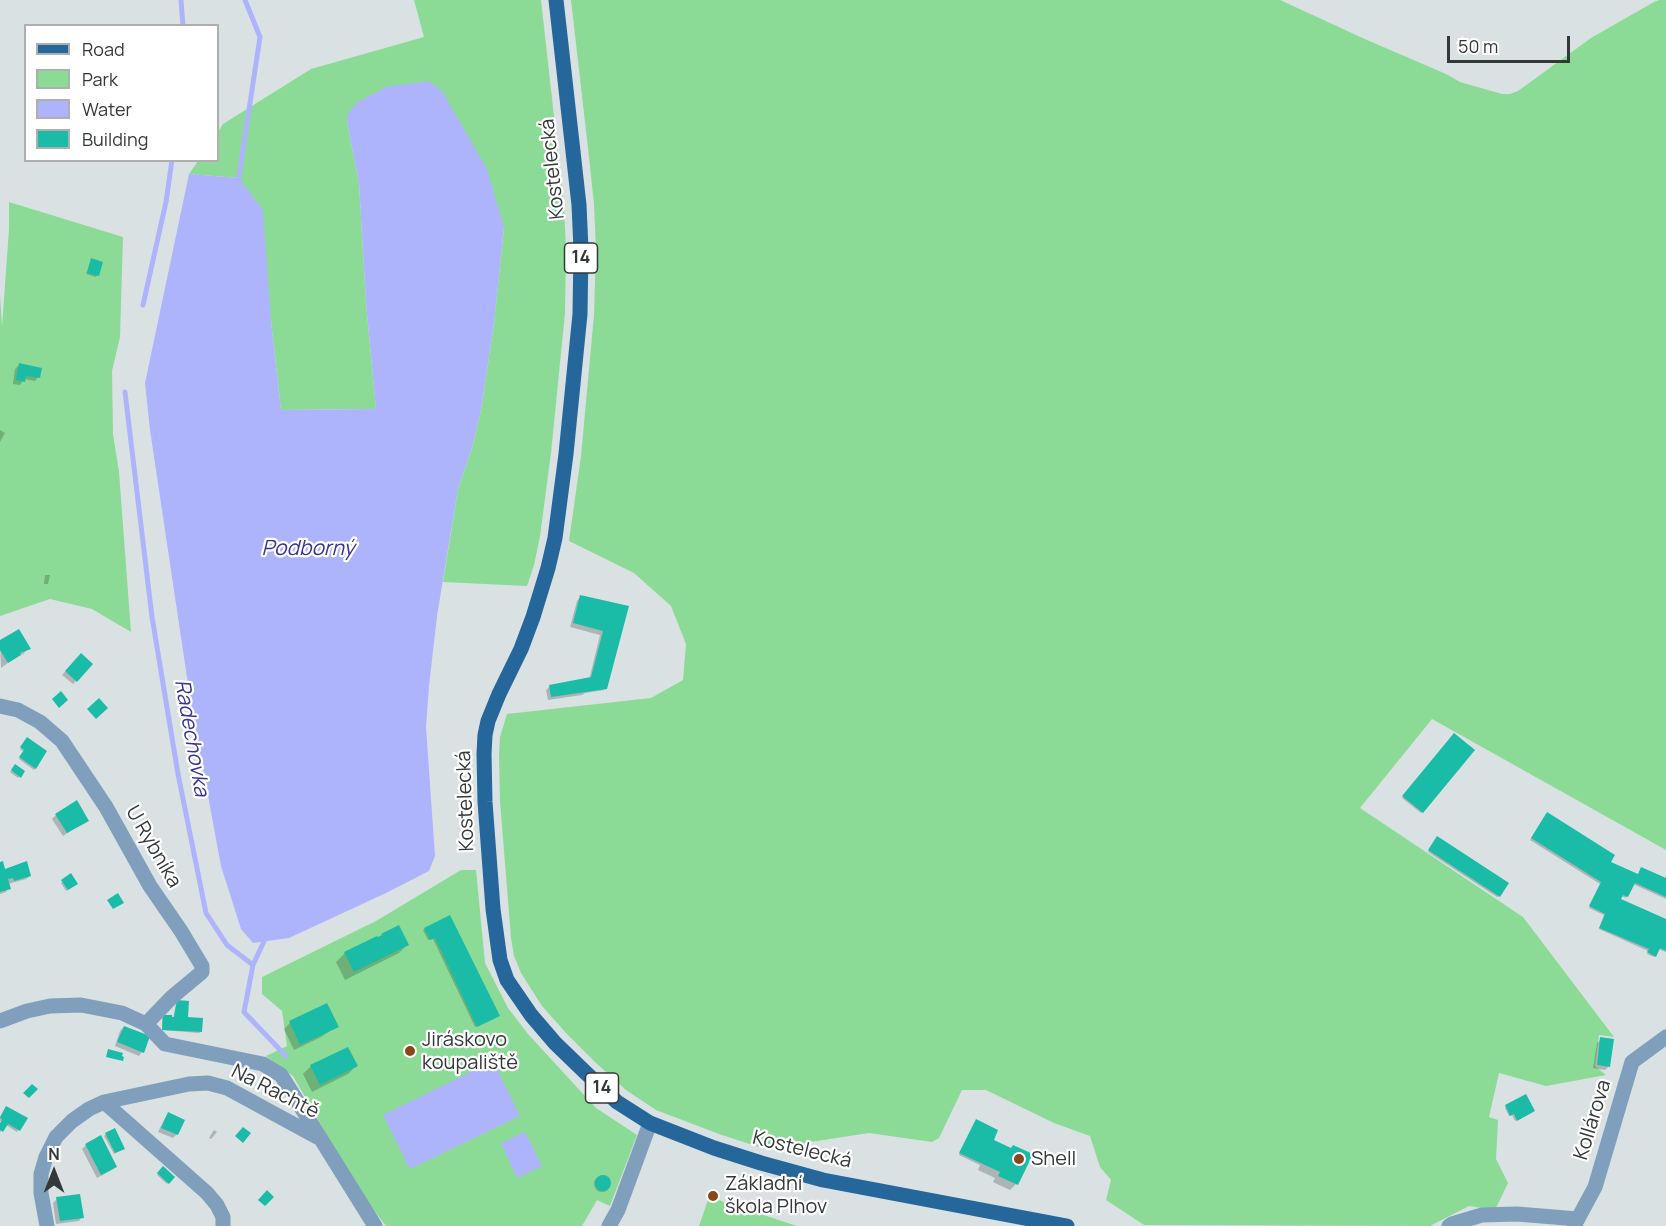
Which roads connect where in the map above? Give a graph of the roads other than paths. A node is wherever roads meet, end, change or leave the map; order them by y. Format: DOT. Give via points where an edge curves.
graph roads {
  1 [pos="556,0"];
  2 [pos="0,706"];
  3 [pos="0,1022"];
  4 [pos="146,1024"];
  5 [pos="1666,1037"];
  6 [pos="104,1102"];
  7 [pos="650,1123"];
  8 [pos="320,1138"];
  9 [pos="1576,1222"];
  10 [pos="47,1226"];
  11 [pos="223,1226"];
  12 [pos="375,1226"];
  13 [pos="609,1226"];
  14 [pos="1066,1226"];
  15 [pos="1449,1226"];
  1 -- 7 [label="main road, Kostelecká / 14" via="579,205 580,314 555,538 533,617 488,721 485,802 493,909 507,980 531,1015 617,1102"];
  2 -- 4 [label="street, U Rybníka" via="40,722 62,741 202,966 201,972"];
  3 -- 4 [label="street" via="50,1006 81,1005 122,1013"];
  4 -- 8 [label="street" via="165,1044 263,1064 281,1075"];
  5 -- 9 [label="street, Kollárova" via="1632,1062 1595,1187"];
  6 -- 8 [label="street, Na Rachtě" via="208,1083 226,1088"];
  6 -- 10 [label="street, Na Rachtě" via="72,1120 56,1137 46,1157 40,1193"];
  6 -- 11 [label="street" via="207,1193 223,1217"];
  7 -- 13 [label="street"];
  7 -- 14 [label="main road, Kostelecká / 14" via="723,1151 823,1180"];
  8 -- 12 [label="street"];
  9 -- 15 [label="street" via="1518,1214 1482,1215"];
}
